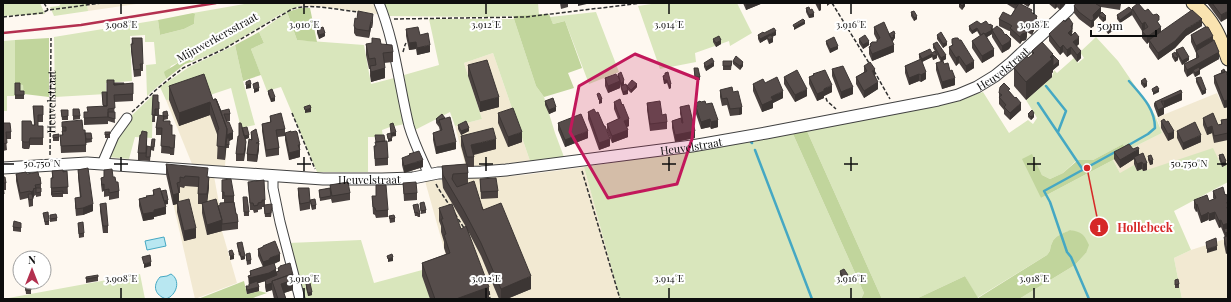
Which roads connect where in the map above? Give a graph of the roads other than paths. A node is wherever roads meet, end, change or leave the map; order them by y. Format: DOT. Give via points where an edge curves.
graph roads {
  1 [pos="379,3"];
  2 [pos="1073,3"];
  3 [pos="1193,3"];
  4 [pos="1228,58"];
  5 [pos="127,118"];
  6 [pos="102,164"];
  7 [pos="3,168"];
  8 [pos="431,174"];
  9 [pos="273,176"];
  10 [pos="300,299"];
  1 -- 8 [label="street" via="392,45 410,128"];
  2 -- 8 [label="street, Heuvelstraat" via="1023,53 995,76 958,95 692,146 481,172"];
  3 -- 4 [label="main road" via="1212,22"];
  5 -- 6 [label="street" via="114,136"];
  6 -- 7 [label="street, Heuvelstraat"];
  6 -- 9 [label="street, Heuvelstraat"];
  8 -- 9 [label="street, Heuvelstraat" via="382,180"];
  9 -- 10 [label="street" via="280,222"];
}
